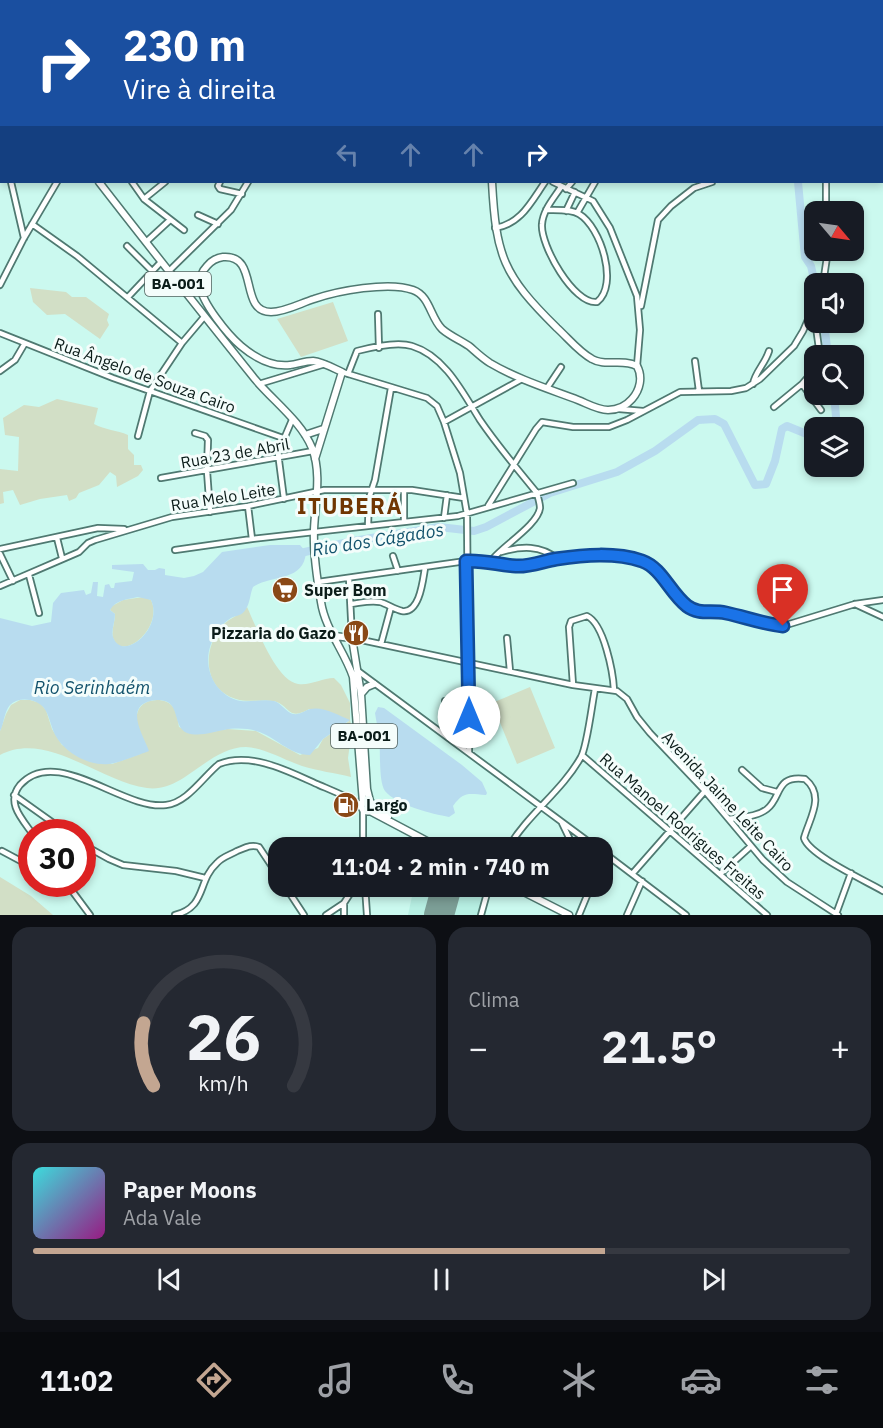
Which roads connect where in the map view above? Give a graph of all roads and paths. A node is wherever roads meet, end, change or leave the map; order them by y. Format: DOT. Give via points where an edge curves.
graph roads {
  1 [pos="11,183"];
  2 [pos="56,183"];
  3 [pos="100,183"];
  4 [pos="133,183"];
  5 [pos="164,183"];
  6 [pos="220,183"];
  7 [pos="248,183"];
  8 [pos="492,183"];
  9 [pos="544,183"];
  10 [pos="555,183"];
  11 [pos="571,183"];
  12 [pos="594,183"];
  13 [pos="704,183"];
  14 [pos="826,183"];
  15 [pos="564,188"];
  16 [pos="575,192"];
  17 [pos="242,194"];
  18 [pos="586,196"];
  19 [pos="144,199"];
  20 [pos="826,201"];
  21 [pos="546,210"];
  22 [pos="566,211"];
  23 [pos="577,213"];
  24 [pos="198,215"];
  25 [pos="170,220"];
  26 [pos="32,224"];
  27 [pos="218,224"];
  28 [pos="495,228"];
  29 [pos="184,230"];
  30 [pos="24,238"];
  31 [pos="146,243"];
  32 [pos="128,246"];
  33 [pos="161,262"];
  34 [pos="152,272"];
  35 [pos="168,272"];
  36 [pos="0,285"];
  37 [pos="128,297"];
  38 [pos="640,312"];
  39 [pos="378,314"];
  40 [pos="204,317"];
  41 [pos="804,328"];
  42 [pos="2,334"];
  43 [pos="0,342"];
  44 [pos="25,343"];
  45 [pos="183,343"];
  46 [pos="379,348"];
  47 [pos="769,351"];
  48 [pos="695,362"];
  49 [pos="325,364"];
  50 [pos="637,366"];
  51 [pos="561,367"];
  52 [pos="0,371"];
  53 [pos="345,373"];
  54 [pos="522,379"];
  55 [pos="804,382"];
  56 [pos="259,384"];
  57 [pos="753,384"];
  58 [pos="802,384"];
  59 [pos="391,388"];
  60 [pos="547,388"];
  61 [pos="150,391"];
  62 [pos="699,391"];
  63 [pos="472,406"];
  64 [pos="774,407"];
  65 [pos="618,409"];
  66 [pos="821,410"];
  67 [pos="643,411"];
  68 [pos="292,420"];
  69 [pos="444,422"];
  70 [pos="323,429"];
  71 [pos="195,433"];
  72 [pos="305,435"];
  73 [pos="138,436"];
  74 [pos="283,438"];
  75 [pos="313,451"];
  76 [pos="277,458"];
  77 [pos="315,459"];
  78 [pos="514,466"];
  79 [pos="207,471"];
  80 [pos="161,478"];
  81 [pos="573,483"];
  82 [pos="372,490"];
  83 [pos="404,490"];
  84 [pos="317,491"];
  85 [pos="537,494"];
  86 [pos="447,495"];
  87 [pos="464,498"];
  88 [pos="284,499"];
  89 [pos="248,506"];
  90 [pos="488,506"];
  91 [pos="210,512"];
  92 [pos="467,514"];
  93 [pos="444,518"];
  94 [pos="405,521"];
  95 [pos="368,526"];
  96 [pos="126,530"];
  97 [pos="314,534"];
  98 [pos="57,538"];
  99 [pos="252,539"];
  100 [pos="175,550"];
  101 [pos="0,551"];
  102 [pos="496,554"];
  103 [pos="393,556"];
  104 [pos="62,558"];
  105 [pos="466,558"];
  106 [pos="558,559"];
  107 [pos="491,561"];
  108 [pos="425,568"];
  109 [pos="398,571"];
  110 [pos="28,575"];
  111 [pos="349,578"];
  112 [pos="13,581"];
  113 [pos="318,582"];
  114 [pos="0,586"];
  115 [pos="883,600"];
  116 [pos="351,604"];
  117 [pos="855,604"];
  118 [pos="391,607"];
  119 [pos="39,613"];
  120 [pos="883,617"];
  121 [pos="334,636"];
  122 [pos="352,638"];
  123 [pos="507,638"];
  124 [pos="381,644"];
  125 [pos="469,662"];
  126 [pos="357,670"];
  127 [pos="510,671"];
  128 [pos="374,684"];
  129 [pos="573,685"];
  130 [pos="595,689"];
  131 [pos="614,690"];
  132 [pos="361,694"];
  133 [pos="469,700"];
  134 [pos="445,701"];
  135 [pos="469,752"];
  136 [pos="583,756"];
  137 [pos="742,770"];
  138 [pos="705,791"];
  139 [pos="777,792"];
  140 [pos="14,795"];
  141 [pos="366,806"];
  142 [pos="543,806"];
  143 [pos="22,819"];
  144 [pos="48,819"];
  145 [pos="729,819"];
  146 [pos="561,821"];
  147 [pos="671,830"];
  148 [pos="364,837"];
  149 [pos="420,837"];
  150 [pos="516,837"];
  151 [pos="569,837"];
  152 [pos="582,837"];
  153 [pos="751,846"];
  154 [pos="2,851"];
  155 [pos="96,852"];
  156 [pos="613,859"];
  157 [pos="18,860"];
  158 [pos="268,860"];
  159 [pos="633,873"];
  160 [pos="851,873"];
  161 [pos="720,874"];
  162 [pos="205,878"];
  163 [pos="642,881"];
  164 [pos="883,891"];
  165 [pos="77,897"];
  166 [pos="292,897"];
  167 [pos="348,897"];
  168 [pos="366,897"];
  169 [pos="486,897"];
  170 [pos="534,897"];
  171 [pos="586,897"];
  172 [pos="344,903"];
  173 [pos="837,914"];
  174 [pos="90,915"];
  175 [pos="175,915"];
  176 [pos="304,915"];
  177 [pos="326,915"];
  178 [pos="344,915"];
  179 [pos="367,915"];
  180 [pos="481,915"];
  181 [pos="569,915"];
  182 [pos="579,915"];
  183 [pos="627,915"];
  184 [pos="686,915"];
  185 [pos="767,915"];
  1 -- 30 [label="street"];
  2 -- 26 [label="street"];
  3 -- 31 [label="main road, BA-001"];
  4 -- 19 [label="street"];
  5 -- 19 [label="street"];
  6 -- 17 [label="street" via="220,189"];
  7 -- 17 [label="street"];
  8 -- 28 [label="main road"];
  9 -- 28 [label="street" via="519,218"];
  10 -- 15 [label="street"];
  11 -- 15 [label="street"];
  12 -- 18 [label="street"];
  13 -- 38 [label="street" via="658,220"];
  14 -- 20 [label="street"];
  15 -- 16 [label="street"];
  15 -- 21 [label="street"];
  16 -- 18 [label="street"];
  16 -- 22 [label="street"];
  17 -- 27 [label="street"];
  18 -- 23 [label="street"];
  18 -- 38 [label="street" via="610,228"];
  19 -- 25 [label="street"];
  21 -- 22 [label="street"];
  21 -- 23 [label="street" via="542,228 548,248 572,287 584,300 594,303 600,301 606,289 606,260 594,232"];
  22 -- 23 [label="street"];
  24 -- 27 [label="street"];
  25 -- 29 [label="street"];
  25 -- 31 [label="street"];
  26 -- 30 [label="street"];
  26 -- 37 [label="street"];
  27 -- 35 [label="street"];
  28 -- 50 [label="main road" via="507,269 552,322 591,358"];
  30 -- 36 [label="street"];
  31 -- 33 [label="main road, BA-001"];
  32 -- 34 [label="street"];
  33 -- 34 [label="street"];
  33 -- 35 [label="main road, BA-001"];
  34 -- 37 [label="street"];
  35 -- 40 [label="main road, BA-001"];
  37 -- 45 [label="street"];
  38 -- 50 [label="street"];
  39 -- 46 [label="street"];
  40 -- 45 [label="street"];
  40 -- 56 [label="main road, BA-001"];
  41 -- 57 [label="street" via="786,355"];
  42 -- 43 [label="street"];
  42 -- 44 [label="street, Rua Ângelo de Souza Cairo"];
  44 -- 52 [label="street" via="15,360"];
  44 -- 61 [label="street, Rua Ângelo de Souza Cairo"];
  45 -- 61 [label="street"];
  46 -- 53 [label="street" via="356,352"];
  46 -- 63 [label="street" via="409,345 420,350 442,366"];
  47 -- 57 [label="street"];
  48 -- 62 [label="street"];
  49 -- 53 [label="main road"];
  49 -- 54 [label="main road" via="276,364 241,346 202,295 201,277 208,264 225,257 240,262 253,300 269,312 348,290 415,291 425,299 442,329 492,364"];
  49 -- 56 [label="street"];
  50 -- 65 [label="main road" via="641,374 638,390 630,402"];
  51 -- 60 [label="street"];
  53 -- 59 [label="street"];
  53 -- 70 [label="main road"];
  54 -- 60 [label="main road"];
  54 -- 63 [label="street"];
  55 -- 58 [label="street"];
  56 -- 68 [label="main road, BA-001"];
  57 -- 62 [label="street" via="731,392"];
  58 -- 64 [label="street"];
  58 -- 66 [label="street"];
  59 -- 69 [label="street" via="431,400"];
  59 -- 82 [label="street"];
  60 -- 65 [label="main road" via="603,410"];
  61 -- 73 [label="street"];
  61 -- 74 [label="street, Rua Ângelo de Souza Cairo"];
  62 -- 67 [label="street" via="674,394"];
  63 -- 69 [label="street"];
  63 -- 78 [label="street"];
  65 -- 67 [label="street"];
  67 -- 78 [label="street" via="600,428 542,422"];
  68 -- 72 [label="main road, BA-001"];
  68 -- 74 [label="street"];
  69 -- 87 [label="street"];
  70 -- 72 [label="main road"];
  70 -- 77 [label="main road"];
  71 -- 79 [label="street" via="208,440"];
  72 -- 75 [label="main road, BA-001"];
  74 -- 76 [label="street"];
  75 -- 76 [label="street, Rua 23 de Abril"];
  75 -- 77 [label="main road, BA-001"];
  76 -- 79 [label="street, Rua 23 de Abril"];
  76 -- 88 [label="street"];
  77 -- 84 [label="main road, BA-001"];
  78 -- 85 [label="street"];
  78 -- 90 [label="street"];
  79 -- 80 [label="street, Rua 23 de Abril"];
  79 -- 91 [label="street"];
  81 -- 85 [label="street"];
  82 -- 83 [label="street, Rua Melo Leite"];
  82 -- 84 [label="street, Rua Melo Leite"];
  82 -- 95 [label="street"];
  83 -- 86 [label="street, Rua Melo Leite"];
  83 -- 94 [label="street"];
  84 -- 88 [label="street, Rua Melo Leite"];
  84 -- 97 [label="main road, BA-001"];
  85 -- 90 [label="street"];
  85 -- 102 [label="street" via="539,511 526,529"];
  86 -- 87 [label="street, Rua Melo Leite"];
  86 -- 93 [label="street"];
  87 -- 92 [label="street"];
  88 -- 89 [label="street, Rua Melo Leite"];
  89 -- 91 [label="street, Rua Melo Leite"];
  89 -- 99 [label="street"];
  90 -- 92 [label="street"];
  91 -- 96 [label="street, Rua Melo Leite" via="172,517"];
  92 -- 93 [label="street"];
  92 -- 105 [label="street"];
  93 -- 94 [label="street"];
  94 -- 95 [label="street"];
  95 -- 97 [label="street"];
  96 -- 98 [label="street" via="98,528"];
  96 -- 104 [label="street, Rua Melo Leite" via="91,542"];
  97 -- 99 [label="street"];
  97 -- 113 [label="main road, BA-001"];
  98 -- 101 [label="street"];
  98 -- 104 [label="street"];
  99 -- 100 [label="street"];
  101 -- 112 [label="street"];
  102 -- 106 [label="street" via="535,548"];
  102 -- 107 [label="street"];
  103 -- 109 [label="street"];
  104 -- 110 [label="street, Rua Melo Leite"];
  105 -- 107 [label="street"];
  105 -- 108 [label="street"];
  105 -- 125 [label="street"];
  106 -- 107 [label="street" via="518,566"];
  106 -- 117 [label="street" via="612,555 645,562 690,608 701,613 723,612 768,625 783,626"];
  108 -- 109 [label="street"];
  108 -- 118 [label="street" via="413,607 406,611"];
  109 -- 111 [label="street"];
  110 -- 112 [label="street, Rua Melo Leite"];
  110 -- 119 [label="street"];
  111 -- 113 [label="street"];
  111 -- 116 [label="street"];
  112 -- 114 [label="street, Rua Melo Leite"];
  113 -- 121 [label="main road, BA-001" via="324,615"];
  115 -- 117 [label="street"];
  116 -- 118 [label="street" via="376,602"];
  116 -- 122 [label="street"];
  117 -- 120 [label="street"];
  118 -- 124 [label="street"];
  121 -- 122 [label="main road"];
  121 -- 141 [label="main road, BA-001" via="353,677"];
  122 -- 124 [label="street"];
  122 -- 126 [label="main road, BA-001"];
  123 -- 127 [label="street"];
  124 -- 125 [label="street"];
  125 -- 127 [label="street"];
  125 -- 133 [label="street"];
  126 -- 128 [label="street"];
  126 -- 132 [label="main road, BA-001"];
  127 -- 129 [label="street"];
  128 -- 132 [label="main road"];
  128 -- 135 [label="street"];
  129 -- 130 [label="street"];
  129 -- 131 [label="street" via="569,627 571,621 587,616 595,622 603,642"];
  130 -- 131 [label="street"];
  130 -- 136 [label="street"];
  131 -- 138 [label="street, Avenida Jaime Leite Cairo" via="627,699 643,726"];
  132 -- 141 [label="main road, BA-001"];
  133 -- 134 [label="street"];
  133 -- 135 [label="street"];
  135 -- 142 [label="street"];
  136 -- 142 [label="street"];
  136 -- 147 [label="street, Rua Manoel Rodrigues Freitas"];
  137 -- 139 [label="street" via="762,788"];
  138 -- 145 [label="street, Avenida Jaime Leite Cairo"];
  138 -- 147 [label="street"];
  139 -- 145 [label="street" via="763,812"];
  139 -- 160 [label="street" via="791,780 809,782 815,811 805,841"];
  140 -- 141 [label="street" via="33,774 55,772 154,805 169,805 186,795 219,764 238,760 273,766"];
  140 -- 143 [label="street"];
  140 -- 144 [label="street"];
  141 -- 148 [label="street"];
  141 -- 149 [label="main road"];
  142 -- 146 [label="street"];
  142 -- 150 [label="street"];
  145 -- 153 [label="street, Avenida Jaime Leite Cairo"];
  146 -- 151 [label="street"];
  146 -- 152 [label="street"];
  147 -- 159 [label="street"];
  147 -- 161 [label="street, Rua Manoel Rodrigues Freitas"];
  153 -- 161 [label="street"];
  153 -- 173 [label="street, Avenida Jaime Leite Cairo" via="787,882"];
  154 -- 157 [label="street"];
  155 -- 162 [label="street" via="123,865"];
  156 -- 159 [label="street"];
  158 -- 162 [label="street" via="254,845 217,862"];
  159 -- 163 [label="street"];
  160 -- 164 [label="street"];
  160 -- 173 [label="street"];
  161 -- 185 [label="street, Rua Manoel Rodrigues Freitas"];
  162 -- 175 [label="street" via="192,907"];
  163 -- 183 [label="street"];
  163 -- 184 [label="street"];
  165 -- 174 [label="street"];
  166 -- 176 [label="street"];
  167 -- 172 [label="street"];
  168 -- 179 [label="street"];
  169 -- 180 [label="street"];
  170 -- 181 [label="main road"];
  171 -- 182 [label="street"];
  172 -- 177 [label="street"];
  172 -- 178 [label="street"];
}
